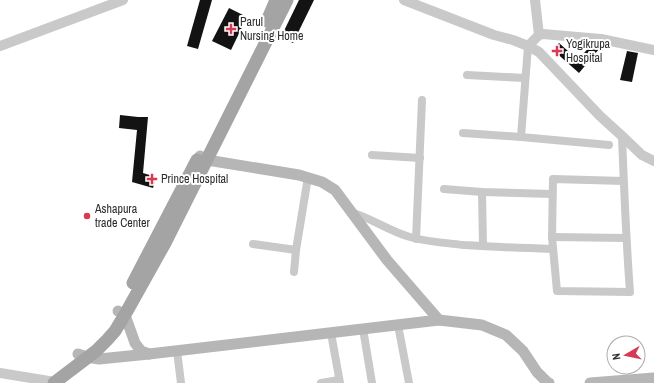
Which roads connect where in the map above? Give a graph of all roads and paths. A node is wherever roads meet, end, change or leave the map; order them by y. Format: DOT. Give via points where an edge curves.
graph roads {
  1 [pos="123,0"];
  2 [pos="276,0"];
  3 [pos="287,0"];
  4 [pos="404,0"];
  5 [pos="535,0"];
  6 [pos="540,35"];
  7 [pos="0,46"];
  8 [pos="528,46"];
  9 [pos="654,50"];
  10 [pos="467,75"];
  11 [pos="525,78"];
  12 [pos="422,100"];
  13 [pos="463,133"];
  14 [pos="622,136"];
  15 [pos="520,137"];
  16 [pos="609,145"];
  17 [pos="372,155"];
  18 [pos="203,158"];
  19 [pos="420,158"];
  20 [pos="654,161"];
  21 [pos="308,177"];
  22 [pos="624,181"];
  23 [pos="444,189"];
  24 [pos="482,192"];
  25 [pos="552,194"];
  26 [pos="351,212"];
  27 [pos="552,237"];
  28 [pos="626,238"];
  29 [pos="416,239"];
  30 [pos="253,244"];
  31 [pos="482,246"];
  32 [pos="553,249"];
  33 [pos="296,250"];
  34 [pos="294,272"];
  35 [pos="122,313"];
  36 [pos="439,320"];
  37 [pos="398,325"];
  38 [pos="363,329"];
  39 [pos="331,333"];
  40 [pos="177,351"];
  41 [pos="148,354"];
  42 [pos="83,356"];
  43 [pos="0,373"];
  44 [pos="654,378"];
  45 [pos="339,381"];
  46 [pos="545,381"];
  47 [pos="50,382"];
  48 [pos="182,383"];
  49 [pos="321,383"];
  50 [pos="372,383"];
  51 [pos="409,383"];
  52 [pos="592,383"];
  1 -- 7 [label="street"];
  2 -- 18 [label="main road"];
  3 -- 18 [label="main road"];
  4 -- 8 [label="street"];
  5 -- 6 [label="street"];
  6 -- 8 [label="street"];
  6 -- 9 [label="street" via="601,39"];
  8 -- 11 [label="street"];
  8 -- 14 [label="street" via="539,52"];
  10 -- 11 [label="street"];
  11 -- 15 [label="street"];
  12 -- 19 [label="street"];
  13 -- 15 [label="street"];
  14 -- 20 [label="street" via="642,155"];
  14 -- 22 [label="street"];
  15 -- 16 [label="street"];
  17 -- 19 [label="street"];
  18 -- 21 [label="main road"];
  18 -- 35 [label="main road" via="165,243"];
  19 -- 29 [label="street"];
  21 -- 26 [label="main road" via="335,190"];
  21 -- 33 [label="street"];
  22 -- 25 [label="street" via="553,179"];
  22 -- 28 [label="street"];
  23 -- 24 [label="street"];
  24 -- 25 [label="street"];
  24 -- 31 [label="street"];
  25 -- 27 [label="street"];
  26 -- 29 [label="street"];
  26 -- 36 [label="main road" via="387,260"];
  27 -- 28 [label="street"];
  27 -- 32 [label="street"];
  28 -- 32 [label="street" via="630,292 557,291"];
  29 -- 31 [label="street"];
  30 -- 33 [label="street"];
  31 -- 32 [label="street"];
  33 -- 34 [label="street"];
  35 -- 41 [label="main road" via="138,348"];
  35 -- 42 [label="main road" via="115,331 107,340"];
  36 -- 37 [label="main road"];
  36 -- 46 [label="main road" via="482,325 506,335 523,351"];
  37 -- 38 [label="main road"];
  37 -- 51 [label="street"];
  38 -- 39 [label="main road"];
  38 -- 50 [label="street"];
  39 -- 40 [label="main road"];
  39 -- 45 [label="street"];
  40 -- 41 [label="main road"];
  40 -- 48 [label="street"];
  41 -- 42 [label="main road" via="99,359"];
  42 -- 47 [label="main road"];
  43 -- 47 [label="street"];
  44 -- 52 [label="main road"];
  45 -- 49 [label="street"];
}
